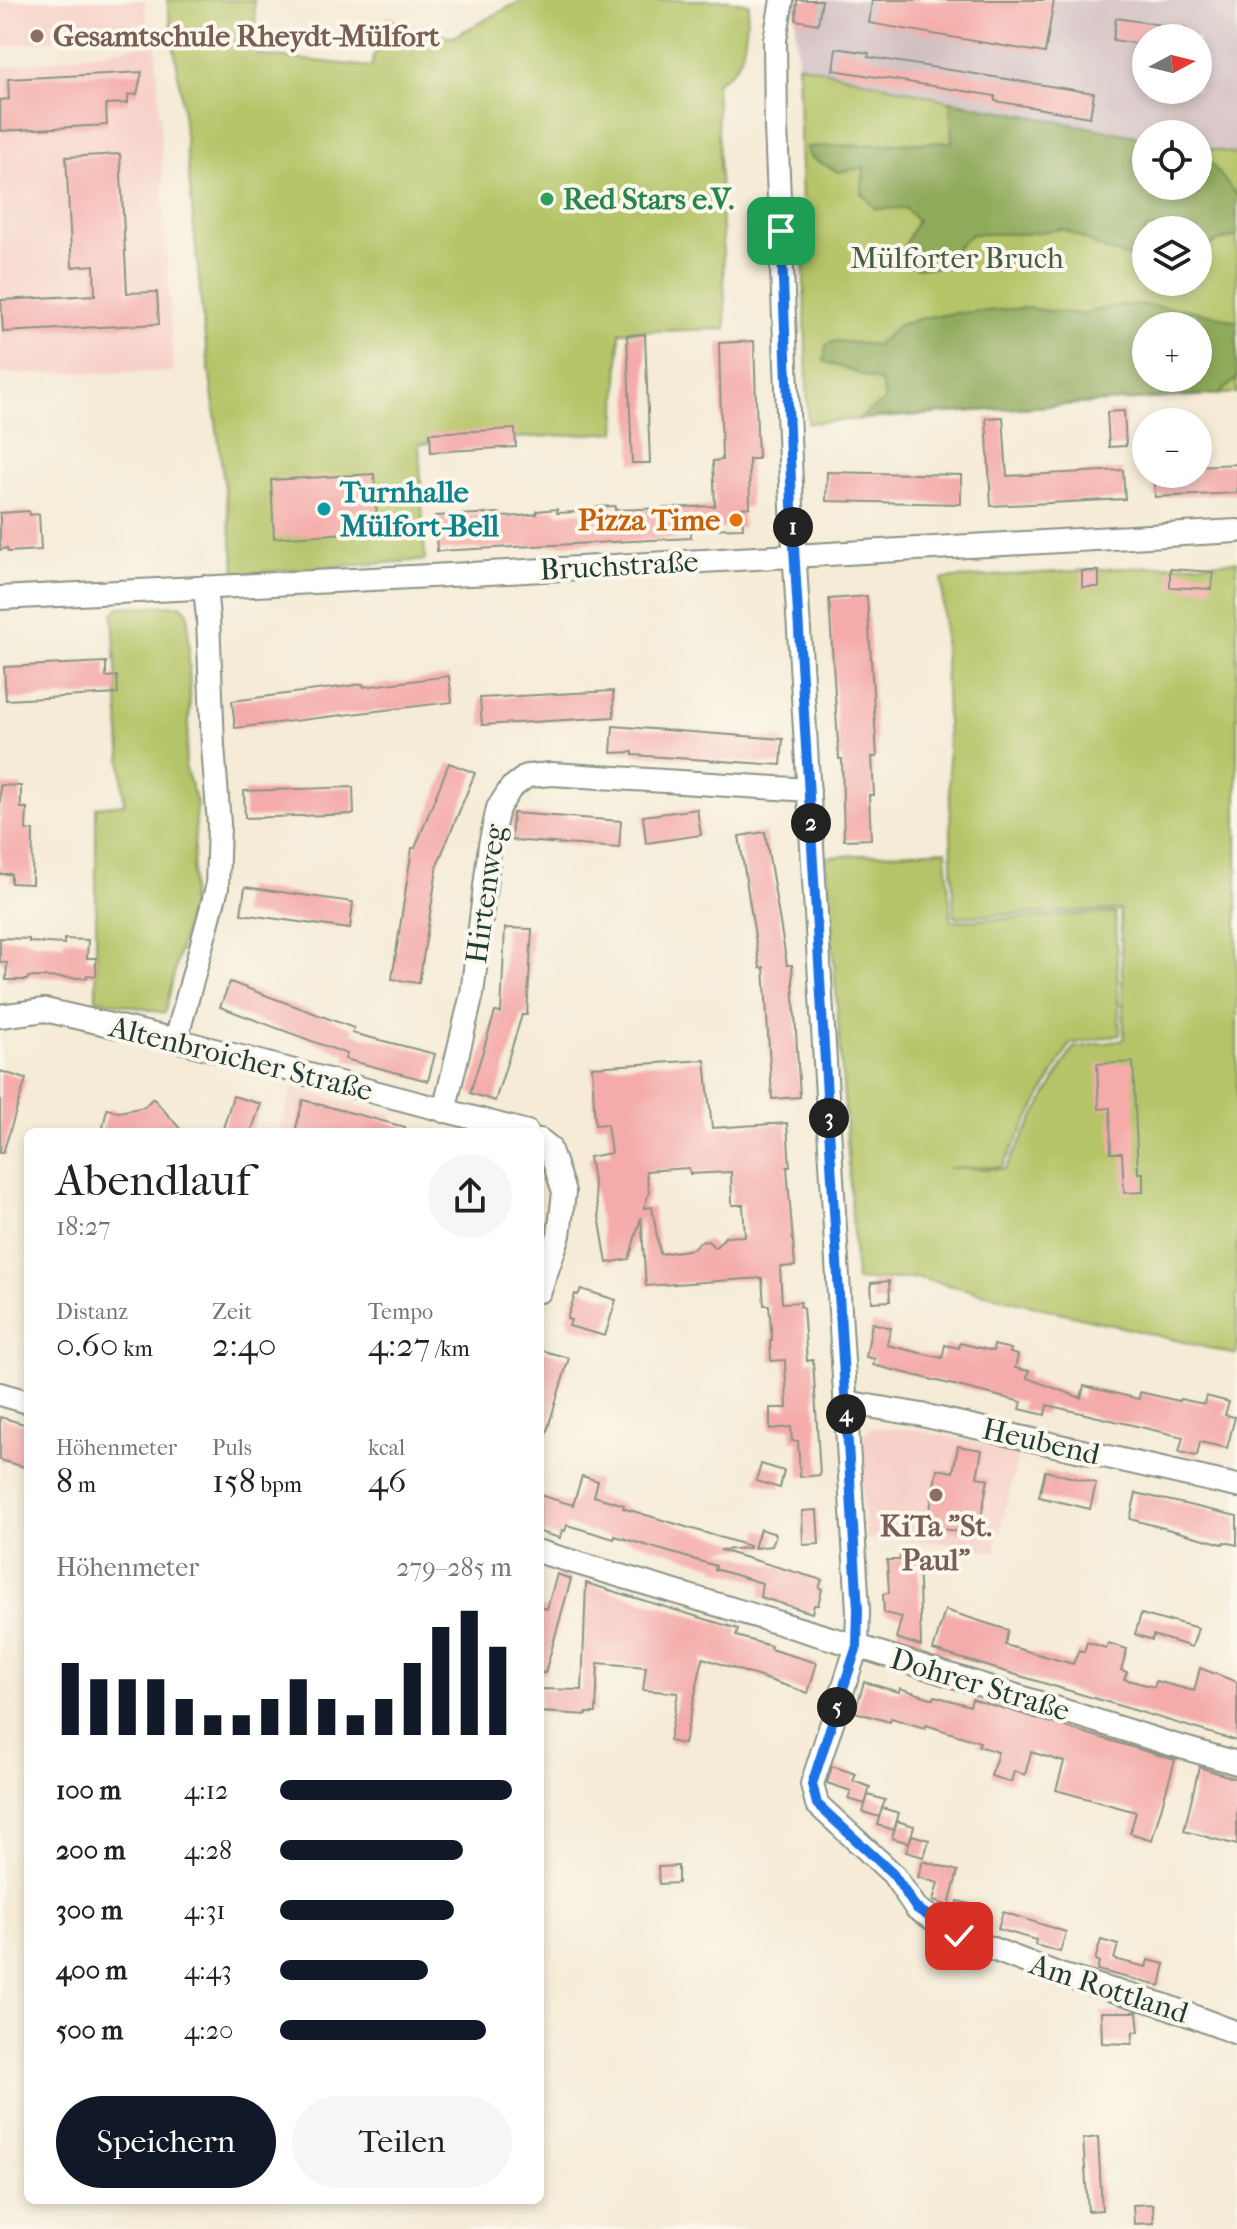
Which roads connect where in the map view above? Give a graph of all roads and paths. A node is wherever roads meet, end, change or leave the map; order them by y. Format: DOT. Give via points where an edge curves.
graph roads {
  1 [pos="782,0"];
  2 [pos="1237,531"];
  3 [pos="795,555"];
  4 [pos="205,587"];
  5 [pos="0,598"];
  6 [pos="809,790"];
  7 [pos="0,1016"];
  8 [pos="176,1040"];
  9 [pos="444,1111"];
  10 [pos="511,1128"];
  11 [pos="544,1143"];
  12 [pos="544,1279"];
  13 [pos="0,1394"];
  14 [pos="24,1401"];
  15 [pos="845,1402"];
  16 [pos="1237,1486"];
  17 [pos="544,1553"];
  18 [pos="857,1646"];
  19 [pos="1237,1763"];
  20 [pos="1237,2033"];
  1 -- 3 [label="street, Am Rottland" via="775,40 776,127"];
  2 -- 3 [label="street, Bruchstraße"];
  3 -- 4 [label="street, Bruchstraße"];
  3 -- 6 [label="street, Am Rottland"];
  4 -- 5 [label="street, Bruchstraße"];
  4 -- 8 [label="street" via="219,824 217,888"];
  6 -- 9 [label="street, Hirtenweg" via="552,774 527,776 511,788 498,808 490,845 472,994"];
  6 -- 15 [label="street, Am Rottland"];
  7 -- 8 [label="street, Altenbroicher Straße" via="45,1010"];
  8 -- 9 [label="street, Altenbroicher Straße"];
  9 -- 10 [label="street, Altenbroicher Straße"];
  11 -- 12 [label="street" via="564,1192 559,1235"];
  13 -- 14 [label="street"];
  15 -- 16 [label="street, Heubend"];
  15 -- 18 [label="street, Am Rottland"];
  17 -- 18 [label="street, Dohrer Straße"];
  18 -- 19 [label="street, Dohrer Straße"];
  18 -- 20 [label="street, Am Rottland" via="812,1784 817,1804 893,1874 916,1908 959,1936"];
}
